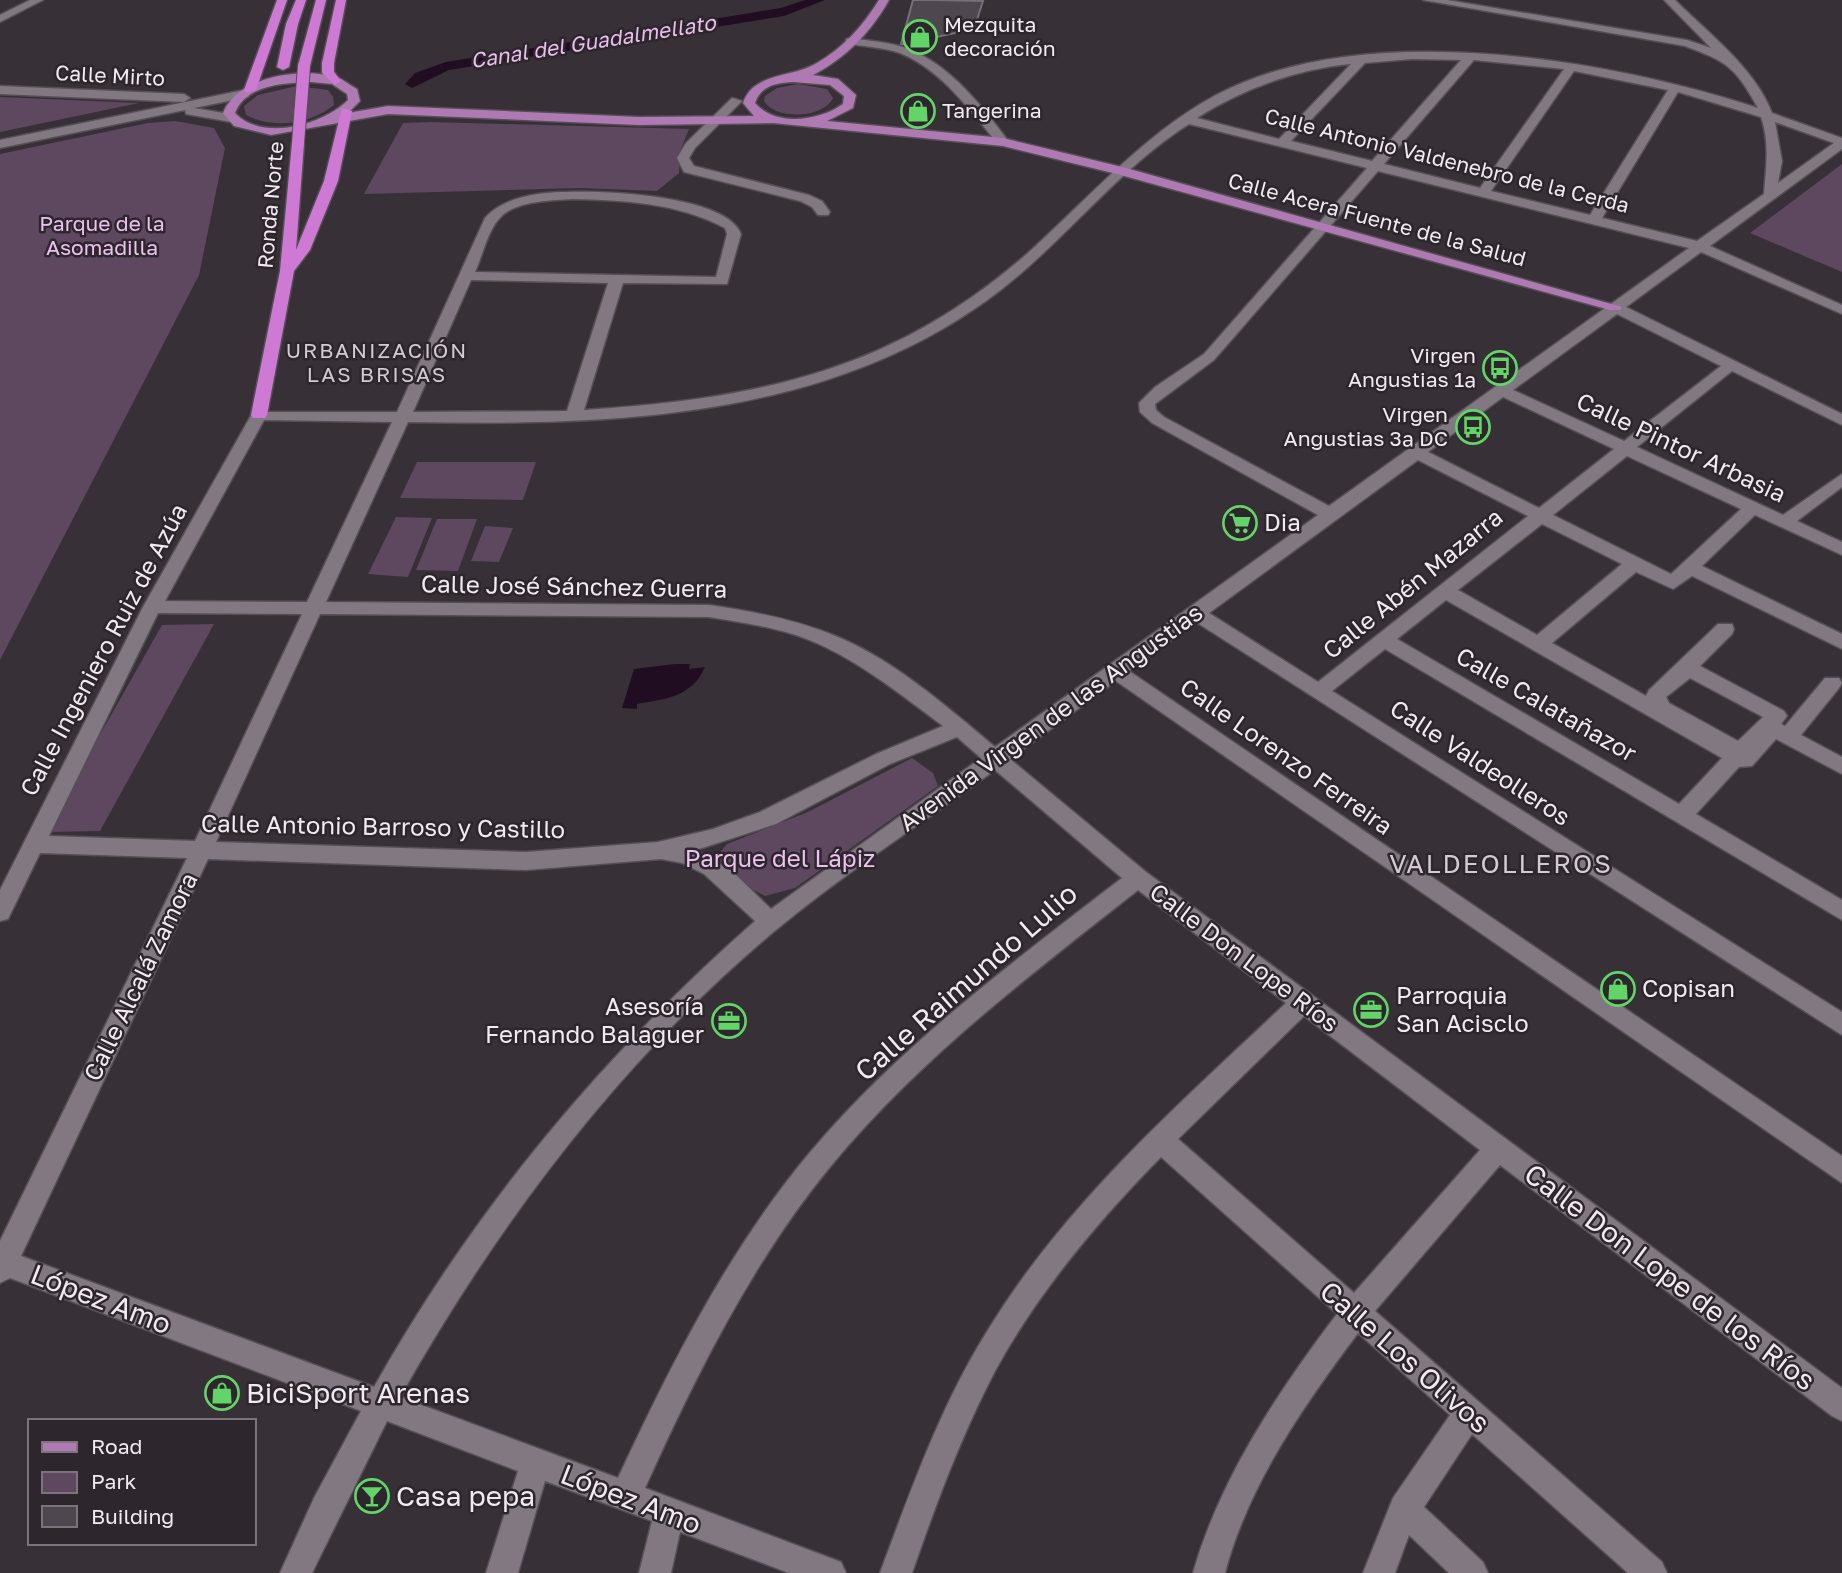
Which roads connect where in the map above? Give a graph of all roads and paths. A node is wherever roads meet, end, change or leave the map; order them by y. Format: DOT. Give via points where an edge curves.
graph roads {
  1 [pos="38,0"];
  2 [pos="282,0"];
  3 [pos="301,0"];
  4 [pos="321,0"];
  5 [pos="341,0"];
  6 [pos="884,0"];
  7 [pos="1428,0"];
  8 [pos="1669,0"];
  9 [pos="0,19"];
  10 [pos="1690,21"];
  11 [pos="1619,31"];
  12 [pos="850,41"];
  13 [pos="1471,56"];
  14 [pos="834,57"];
  15 [pos="1725,57"];
  16 [pos="1361,60"];
  17 [pos="1572,66"];
  18 [pos="284,67"];
  19 [pos="797,78"];
  20 [pos="335,81"];
  21 [pos="834,82"];
  22 [pos="1675,88"];
  23 [pos="0,90"];
  24 [pos="247,92"];
  25 [pos="751,95"];
  26 [pos="354,97"];
  27 [pos="218,100"];
  28 [pos="736,101"];
  29 [pos="849,104"];
  30 [pos="402,110"];
  31 [pos="146,113"];
  32 [pos="344,113"];
  33 [pos="1769,116"];
  34 [pos="231,118"];
  35 [pos="589,118"];
  36 [pos="774,119"];
  37 [pos="1185,119"];
  38 [pos="718,120"];
  39 [pos="803,121"];
  40 [pos="880,128"];
  41 [pos="1003,142"];
  42 [pos="1283,142"];
  43 [pos="1842,143"];
  44 [pos="0,144"];
  45 [pos="1379,165"];
  46 [pos="1121,171"];
  47 [pos="1484,192"];
  48 [pos="1770,192"];
  49 [pos="823,212"];
  50 [pos="1594,219"];
  51 [pos="1324,226"];
  52 [pos="1699,246"];
  53 [pos="287,271"];
  54 [pos="467,276"];
  55 [pos="617,279"];
  56 [pos="1615,307"];
  57 [pos="1842,310"];
  58 [pos="1731,365"];
  59 [pos="1500,390"];
  60 [pos="259,415"];
  61 [pos="574,415"];
  62 [pos="403,416"];
  63 [pos="1842,419"];
  64 [pos="1623,449"];
  65 [pos="1415,452"];
  66 [pos="1842,479"];
  67 [pos="1751,509"];
  68 [pos="1330,514"];
  69 [pos="1537,516"];
  70 [pos="1783,523"];
  71 [pos="1842,549"];
  72 [pos="1635,564"];
  73 [pos="1689,567"];
  74 [pos="1443,590"];
  75 [pos="152,607"];
  76 [pos="312,610"];
  77 [pos="1195,613"];
  78 [pos="1725,629"];
  79 [pos="1383,639"];
  80 [pos="1842,642"];
  81 [pos="1539,644"];
  82 [pos="1687,668"];
  83 [pos="1116,672"];
  84 [pos="1832,683"];
  85 [pos="1319,691"];
  86 [pos="1653,704"];
  87 [pos="959,728"];
  88 [pos="1787,737"];
  89 [pos="1736,756"];
  90 [pos="996,759"];
  91 [pos="1842,766"];
  92 [pos="1682,815"];
  93 [pos="32,844"];
  94 [pos="201,851"];
  95 [pos="658,851"];
  96 [pos="1138,878"];
  97 [pos="1842,911"];
  98 [pos="0,912"];
  99 [pos="770,922"];
  100 [pos="1302,1003"];
  101 [pos="1842,1025"];
  102 [pos="1160,1140"];
  103 [pos="1499,1147"];
  104 [pos="1842,1171"];
  105 [pos="1,1265"];
  106 [pos="1356,1313"];
  107 [pos="380,1404"];
  108 [pos="1842,1406"];
  109 [pos="1469,1413"];
  110 [pos="536,1462"];
  111 [pos="626,1496"];
  112 [pos="1404,1509"];
  113 [pos="668,1513"];
  114 [pos="296,1573"];
  115 [pos="502,1573"];
  116 [pos="655,1573"];
  117 [pos="830,1573"];
  118 [pos="896,1573"];
  119 [pos="1209,1573"];
  120 [pos="1379,1573"];
  121 [pos="1472,1573"];
  122 [pos="1651,1573"];
  1 -- 9 [label="street"];
  2 -- 24 [label="highway"];
  3 -- 18 [label="highway"];
  4 -- 53 [label="highway, Ronda Norte, bridge" via="304,66"];
  5 -- 20 [label="highway" via="328,63 328,73"];
  6 -- 12 [label="main road"];
  7 -- 11 [label="street"];
  8 -- 10 [label="street"];
  10 -- 11 [label="street" via="1663,32"];
  10 -- 15 [label="street"];
  11 -- 15 [label="street" via="1687,43"];
  12 -- 14 [label="main road"];
  12 -- 41 [label="street" via="896,49 924,62 961,91"];
  13 -- 16 [label="street"];
  13 -- 17 [label="street"];
  13 -- 45 [label="street"];
  14 -- 19 [label="main road"];
  14 -- 21 [label="main road" via="830,72"];
  15 -- 33 [label="street"];
  16 -- 37 [label="street" via="1283,74 1239,88"];
  16 -- 42 [label="street"];
  17 -- 22 [label="street"];
  17 -- 47 [label="street"];
  19 -- 21 [label="main road"];
  19 -- 25 [label="main road" via="765,84"];
  20 -- 24 [label="main road" via="298,79"];
  20 -- 26 [label="main road" via="349,88"];
  21 -- 29 [label="main road, Calle Acera Fuente de la Salud" via="850,95"];
  22 -- 33 [label="street"];
  22 -- 50 [label="street"];
  23 -- 27 [label="street, Calle Mirto"];
  24 -- 27 [label="street"];
  24 -- 34 [label="main road" via="229,108"];
  25 -- 28 [label="main road"];
  25 -- 36 [label="main road" via="751,108"];
  26 -- 30 [label="main road"];
  26 -- 32 [label="main road"];
  27 -- 31 [label="street"];
  28 -- 35 [label="main road" via="696,112"];
  28 -- 38 [label="street"];
  29 -- 39 [label="main road" via="827,118"];
  29 -- 40 [label="main road, Calle Acera Fuente de la Salud" via="859,120"];
  30 -- 32 [label="main road"];
  30 -- 35 [label="main road"];
  31 -- 34 [label="street" via="190,111"];
  31 -- 44 [label="street"];
  32 -- 34 [label="main road" via="303,128 274,131 248,128"];
  32 -- 53 [label="highway" via="331,181 303,250"];
  33 -- 43 [label="street"];
  33 -- 48 [label="street" via="1777,166"];
  35 -- 38 [label="main road"];
  36 -- 38 [label="main road"];
  36 -- 39 [label="main road, Calle Acera Fuente de la Salud"];
  37 -- 42 [label="street, Calle Antonio Valdenebro de la Cerda"];
  37 -- 46 [label="street"];
  38 -- 49 [label="street" via="690,146 683,158 689,169 804,198"];
  39 -- 40 [label="main road, Calle Acera Fuente de la Salud"];
  40 -- 41 [label="main road, Calle Acera Fuente de la Salud"];
  41 -- 46 [label="main road, Calle Acera Fuente de la Salud"];
  42 -- 45 [label="street, Calle Antonio Valdenebro de la Cerda"];
  43 -- 48 [label="street, Avenida Virgen de las Angustias"];
  45 -- 47 [label="street, Calle Antonio Valdenebro de la Cerda"];
  45 -- 51 [label="street"];
  46 -- 51 [label="main road, Calle Acera Fuente de la Salud"];
  46 -- 61 [label="street" via="1012,275 911,344 790,388 692,406"];
  47 -- 50 [label="street, Calle Antonio Valdenebro de la Cerda"];
  48 -- 52 [label="street, Avenida Virgen de las Angustias"];
  50 -- 52 [label="street, Calle Antonio Valdenebro de la Cerda"];
  51 -- 56 [label="main road, Calle Acera Fuente de la Salud"];
  51 -- 68 [label="street" via="1209,358 1147,402 1148,412 1158,420"];
  52 -- 56 [label="street, Avenida Virgen de las Angustias"];
  52 -- 57 [label="street, Calle Antonio Valdenebro de la Cerda"];
  53 -- 60 [label="highway, Ronda Norte"];
  54 -- 55 [label="street"];
  54 -- 55 [label="street, Calle Alcalá Zamora" via="498,210 529,198 569,195 644,200 724,220 731,226 734,234 722,281"];
  54 -- 62 [label="street, Calle Alcalá Zamora"];
  55 -- 61 [label="street"];
  56 -- 58 [label="street, Calle Acera Fuente de la Salud"];
  56 -- 59 [label="street, Avenida Virgen de las Angustias"];
  58 -- 63 [label="street, Calle Acera Fuente de la Salud"];
  58 -- 64 [label="street"];
  59 -- 64 [label="street, Calle Pintor Arbasia"];
  59 -- 65 [label="street, Avenida Virgen de las Angustias"];
  60 -- 62 [label="street"];
  60 -- 75 [label="street, Calle Ingeniero Ruiz de Azúa"];
  61 -- 62 [label="street"];
  62 -- 76 [label="street, Calle Alcalá Zamora"];
  64 -- 67 [label="street, Calle Pintor Arbasia"];
  64 -- 69 [label="street, Calle Abén Mazarra"];
  65 -- 68 [label="street, Avenida Virgen de las Angustias"];
  65 -- 69 [label="street"];
  66 -- 70 [label="street"];
  67 -- 70 [label="street, Calle Pintor Arbasia"];
  67 -- 73 [label="street"];
  68 -- 77 [label="street, Avenida Virgen de las Angustias"];
  69 -- 72 [label="street"];
  69 -- 74 [label="street, Calle Abén Mazarra"];
  70 -- 71 [label="street, Calle Pintor Arbasia"];
  72 -- 73 [label="street" via="1672,583"];
  72 -- 81 [label="street"];
  73 -- 80 [label="street"];
  74 -- 79 [label="street, Calle Abén Mazarra"];
  74 -- 81 [label="street"];
  75 -- 76 [label="street, Calle José Sánchez Guerra"];
  75 -- 93 [label="street, Calle Ingeniero Ruiz de Azúa"];
  76 -- 87 [label="street, Calle José Sánchez Guerra" via="709,611 758,618 828,640 877,667"];
  76 -- 94 [label="street, Calle Alcalá Zamora"];
  77 -- 83 [label="street, Avenida Virgen de las Angustias"];
  77 -- 85 [label="street, Calle Valdeolleros"];
  78 -- 82 [label="street"];
  79 -- 85 [label="street, Calle Abén Mazarra"];
  79 -- 92 [label="street, Calle Calatañazor"];
  81 -- 86 [label="street"];
  82 -- 86 [label="street" via="1656,695"];
  82 -- 86 [label="street" via="1777,716 1740,751"];
  83 -- 90 [label="street, Avenida Virgen de las Angustias"];
  83 -- 104 [label="street, Calle Lorenzo Ferreira"];
  84 -- 88 [label="street"];
  85 -- 101 [label="street, Calle Valdeolleros"];
  86 -- 89 [label="street"];
  87 -- 90 [label="street, Calle José Sánchez Guerra"];
  87 -- 95 [label="street, Calle Antonio Barroso y Castillo" via="883,759 768,818"];
  88 -- 89 [label="street" via="1773,729 1745,761"];
  88 -- 91 [label="street"];
  89 -- 92 [label="street"];
  90 -- 96 [label="street, Calle Don Lope Ríos"];
  90 -- 99 [label="street, Avenida Virgen de las Angustias"];
  92 -- 97 [label="street, Calle Calatañazor"];
  93 -- 94 [label="street, Calle Antonio Barroso y Castillo"];
  93 -- 98 [label="street, Calle Ingeniero Ruiz de Azúa"];
  94 -- 95 [label="street, Calle Antonio Barroso y Castillo" via="526,860"];
  94 -- 105 [label="street, Calle Alcalá Zamora"];
  95 -- 99 [label="street" via="681,853 711,867"];
  96 -- 100 [label="street, Calle Don Lope Ríos"];
  96 -- 111 [label="street, Calle Raimundo Lulio" via="911,1063 823,1155 742,1267 672,1393"];
  99 -- 107 [label="street, Avenida Virgen de las Angustias" via="682,1000 597,1092 490,1231"];
  100 -- 102 [label="street"];
  100 -- 103 [label="street, Calle Don Lope Ríos"];
  102 -- 106 [label="street, Calle Los Olivos"];
  102 -- 118 [label="street" via="1073,1233 1003,1332 939,1455"];
  103 -- 106 [label="street"];
  103 -- 108 [label="street, Calle Don Lope de los Ríos"];
  105 -- 107 [label="street, López Amo"];
  106 -- 109 [label="street, Calle Los Olivos"];
  106 -- 119 [label="street" via="1298,1390 1251,1468"];
  107 -- 110 [label="street, López Amo"];
  107 -- 114 [label="street, Avenida Virgen de las Angustias"];
  109 -- 112 [label="street"];
  109 -- 122 [label="street, Calle Los Olivos"];
  110 -- 111 [label="street, López Amo"];
  110 -- 115 [label="street"];
  111 -- 113 [label="street, López Amo"];
  112 -- 120 [label="street"];
  112 -- 121 [label="street"];
  113 -- 116 [label="street"];
  113 -- 117 [label="street, López Amo"];
}
